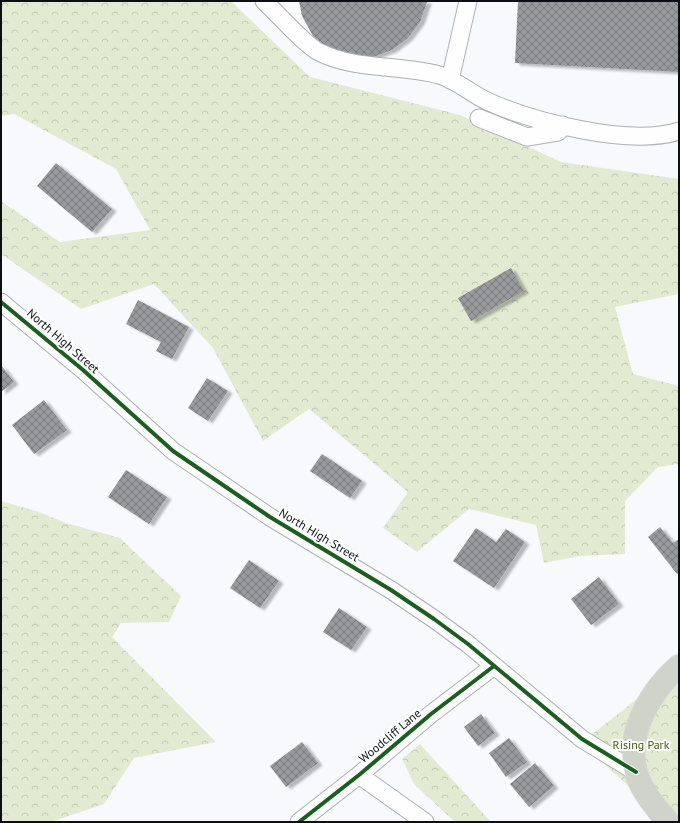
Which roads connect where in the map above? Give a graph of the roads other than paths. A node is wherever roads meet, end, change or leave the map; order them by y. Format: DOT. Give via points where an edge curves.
graph roads {
  1 [pos="264,1"];
  2 [pos="468,1"];
  3 [pos="450,80"];
  4 [pos="479,118"];
  5 [pos="563,125"];
  6 [pos="679,132"];
  7 [pos="1,302"];
  8 [pos="494,666"];
  9 [pos="679,666"];
  10 [pos="636,772"];
  11 [pos="359,775"];
  12 [pos="299,822"];
  13 [pos="426,822"];
  14 [pos="668,822"];
  1 -- 3 [label="street" via="316,50 334,58 360,65 439,75"];
  2 -- 3 [label="street"];
  3 -- 5 [label="street" via="465,86 486,100"];
  4 -- 5 [label="street" via="527,137 558,132"];
  5 -- 6 [label="street" via="645,138"];
  7 -- 8 [label="street, North High Street" via="83,370 173,451 270,517 422,610"];
  8 -- 10 [label="street, North High Street" via="582,739"];
  8 -- 11 [label="street, Woodcliff Lane" via="431,714"];
  9 -- 10 [label="highway" via="649,700 639,721 633,748"];
  10 -- 14 [label="highway" via="650,801"];
  11 -- 12 [label="street, Woodcliff Lane"];
  11 -- 13 [label="street"];
}
